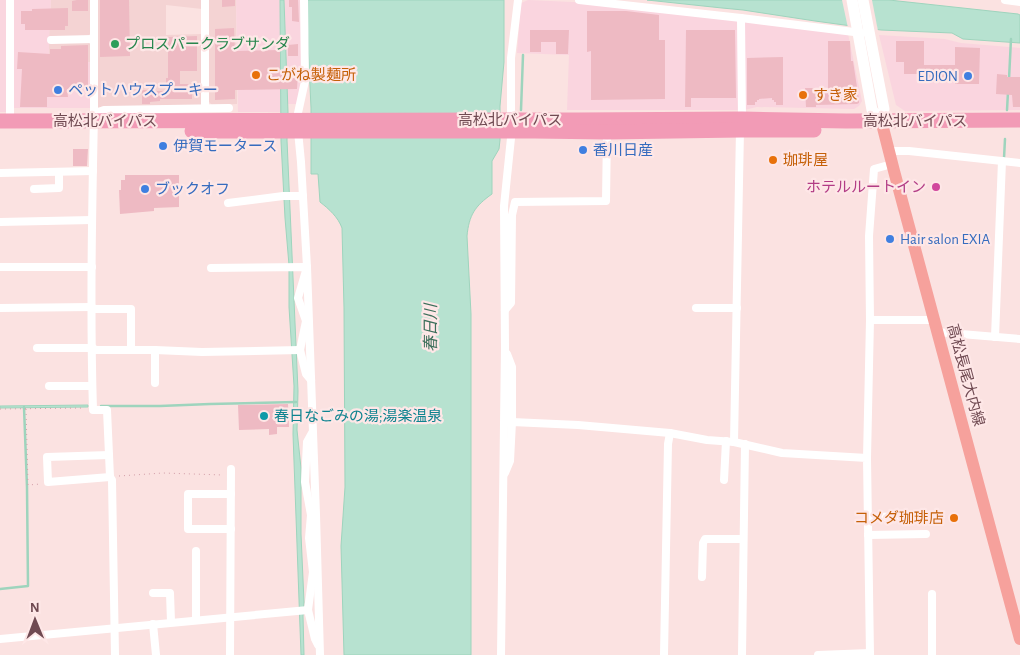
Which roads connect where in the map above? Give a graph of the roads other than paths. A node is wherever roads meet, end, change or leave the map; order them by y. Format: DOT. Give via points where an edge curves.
graph roads {
  1 [pos="10,0"];
  2 [pos="94,0"];
  3 [pos="204,0"];
  4 [pos="304,0"];
  5 [pos="518,0"];
  6 [pos="579,0"];
  7 [pos="852,0"];
  8 [pos="863,0"];
  9 [pos="1005,0"];
  10 [pos="1020,2"];
  11 [pos="741,18"];
  12 [pos="863,32"];
  13 [pos="94,39"];
  14 [pos="51,40"];
  15 [pos="205,108"];
  16 [pos="229,108"];
  17 [pos="1020,120"];
  18 [pos="94,122"];
  19 [pos="741,124"];
  20 [pos="3,125"];
  21 [pos="882,125"];
  22 [pos="293,126"];
  23 [pos="508,126"];
  24 [pos="579,126"];
  25 [pos="1020,130"];
  26 [pos="607,132"];
  27 [pos="889,151"];
  28 [pos="1002,161"];
  29 [pos="1020,163"];
  30 [pos="892,164"];
  31 [pos="93,171"];
  32 [pos="59,172"];
  33 [pos="0,173"];
  34 [pos="34,188"];
  35 [pos="303,196"];
  36 [pos="228,203"];
  37 [pos="92,220"];
  38 [pos="0,222"];
  39 [pos="92,267"];
  40 [pos="307,267"];
  41 [pos="0,268"];
  42 [pos="211,268"];
  43 [pos="0,308"];
  44 [pos="92,308"];
  45 [pos="696,308"];
  46 [pos="737,308"];
  47 [pos="505,310"];
  48 [pos="870,320"];
  49 [pos="307,321"];
  50 [pos="936,326"];
  51 [pos="995,337"];
  52 [pos="1020,339"];
  53 [pos="505,347"];
  54 [pos="37,348"];
  55 [pos="93,349"];
  56 [pos="131,350"];
  57 [pos="155,350"];
  58 [pos="300,350"];
  59 [pos="311,380"];
  60 [pos="155,383"];
  61 [pos="49,386"];
  62 [pos="92,386"];
  63 [pos="512,422"];
  64 [pos="670,433"];
  65 [pos="730,442"];
  66 [pos="744,444"];
  67 [pos="109,454"];
  68 [pos="866,458"];
  69 [pos="231,472"];
  70 [pos="110,477"];
  71 [pos="503,478"];
  72 [pos="724,480"];
  73 [pos="231,494"];
  74 [pos="926,516"];
  75 [pos="867,517"];
  76 [pos="231,529"];
  77 [pos="926,534"];
  78 [pos="868,535"];
  79 [pos="744,539"];
  80 [pos="196,551"];
  81 [pos="316,572"];
  82 [pos="702,577"];
  83 [pos="153,593"];
  84 [pos="932,594"];
  85 [pos="308,610"];
  86 [pos="230,617"];
  87 [pos="196,620"];
  88 [pos="171,622"];
  89 [pos="153,624"];
  90 [pos="113,628"];
  91 [pos="0,639"];
  92 [pos="1020,639"];
  93 [pos="320,652"];
  94 [pos="870,654"];
  95 [pos="115,655"];
  96 [pos="156,655"];
  97 [pos="230,655"];
  98 [pos="501,655"];
  99 [pos="664,655"];
  100 [pos="742,655"];
  101 [pos="818,655"];
  102 [pos="932,655"];
  1 -- 20 [label="street"];
  2 -- 13 [label="street"];
  3 -- 15 [label="street"];
  4 -- 22 [label="street" via="305,81"];
  5 -- 23 [label="street"];
  6 -- 11 [label="street"];
  7 -- 12 [label="street"];
  8 -- 12 [label="street"];
  9 -- 10 [label="street"];
  11 -- 12 [label="street"];
  11 -- 19 [label="street"];
  12 -- 21 [label="street" via="872,110"];
  13 -- 14 [label="street"];
  13 -- 18 [label="street"];
  15 -- 16 [label="street"];
  15 -- 18 [label="street" via="104,110"];
  17 -- 21 [label="highway, 高松北バイパス"];
  18 -- 20 [label="highway, 高松北バイパス"];
  18 -- 22 [label="highway, 高松北バイパス"];
  18 -- 31 [label="street"];
  19 -- 21 [label="highway, 高松北バイパス" via="846,121"];
  19 -- 24 [label="highway, 高松北バイパス"];
  19 -- 26 [label="highway, 高松北バイパス"];
  19 -- 46 [label="street"];
  21 -- 25 [label="highway, 高松北バイパス"];
  21 -- 27 [label="main road, 高松長尾大内線"];
  22 -- 23 [label="highway, 高松北バイパス"];
  22 -- 35 [label="street"];
  23 -- 24 [label="highway, 高松北バイパス"];
  23 -- 47 [label="street" via="504,206"];
  24 -- 26 [label="highway, 高松北バイパス"];
  26 -- 47 [label="street" via="606,201 515,202 511,303"];
  27 -- 28 [label="street"];
  27 -- 30 [label="main road, 高松長尾大内線"];
  28 -- 29 [label="street"];
  28 -- 51 [label="street"];
  30 -- 48 [label="street" via="874,169 869,236"];
  30 -- 50 [label="main road, 高松長尾大内線"];
  31 -- 32 [label="street"];
  31 -- 37 [label="street"];
  32 -- 33 [label="street"];
  32 -- 34 [label="street" via="59,188"];
  35 -- 36 [label="street"];
  35 -- 40 [label="street"];
  37 -- 38 [label="street"];
  37 -- 39 [label="street"];
  39 -- 41 [label="street"];
  39 -- 44 [label="street"];
  40 -- 42 [label="street"];
  40 -- 49 [label="street"];
  43 -- 44 [label="street"];
  44 -- 55 [label="street"];
  44 -- 56 [label="street" via="131,309"];
  45 -- 46 [label="street"];
  46 -- 65 [label="street"];
  47 -- 53 [label="street"];
  48 -- 50 [label="street"];
  48 -- 68 [label="street"];
  49 -- 58 [label="street"];
  49 -- 59 [label="street"];
  50 -- 51 [label="street"];
  50 -- 92 [label="main road, 高松長尾大内線"];
  51 -- 52 [label="street"];
  53 -- 63 [label="street" via="512,367"];
  53 -- 71 [label="street"];
  54 -- 55 [label="street"];
  55 -- 56 [label="street"];
  55 -- 62 [label="street"];
  56 -- 57 [label="street"];
  57 -- 58 [label="street"];
  57 -- 60 [label="street"];
  58 -- 59 [label="street" via="306,374"];
  59 -- 81 [label="street"];
  61 -- 62 [label="street"];
  62 -- 67 [label="street" via="93,410 107,410"];
  63 -- 64 [label="street"];
  63 -- 71 [label="street" via="510,461"];
  64 -- 65 [label="street"];
  64 -- 99 [label="street"];
  65 -- 66 [label="street"];
  65 -- 72 [label="street"];
  66 -- 68 [label="street" via="782,453"];
  66 -- 79 [label="street"];
  67 -- 70 [label="street"];
  67 -- 70 [label="street" via="47,457 48,482"];
  68 -- 75 [label="street"];
  69 -- 73 [label="street"];
  70 -- 90 [label="street"];
  71 -- 98 [label="street"];
  73 -- 76 [label="street"];
  73 -- 76 [label="street" via="188,494 188,529"];
  74 -- 75 [label="street"];
  75 -- 78 [label="street"];
  76 -- 86 [label="street"];
  77 -- 78 [label="street"];
  78 -- 94 [label="street"];
  79 -- 82 [label="street" via="705,539"];
  79 -- 100 [label="street"];
  80 -- 87 [label="street"];
  81 -- 85 [label="street"];
  81 -- 93 [label="street"];
  83 -- 88 [label="street" via="170,593"];
  84 -- 102 [label="street"];
  85 -- 86 [label="street"];
  85 -- 93 [label="street"];
  86 -- 87 [label="street"];
  86 -- 97 [label="street"];
  87 -- 88 [label="street"];
  88 -- 89 [label="street"];
  89 -- 90 [label="street"];
  89 -- 96 [label="street"];
  90 -- 91 [label="street"];
  90 -- 95 [label="street"];
  94 -- 101 [label="street"];
}
